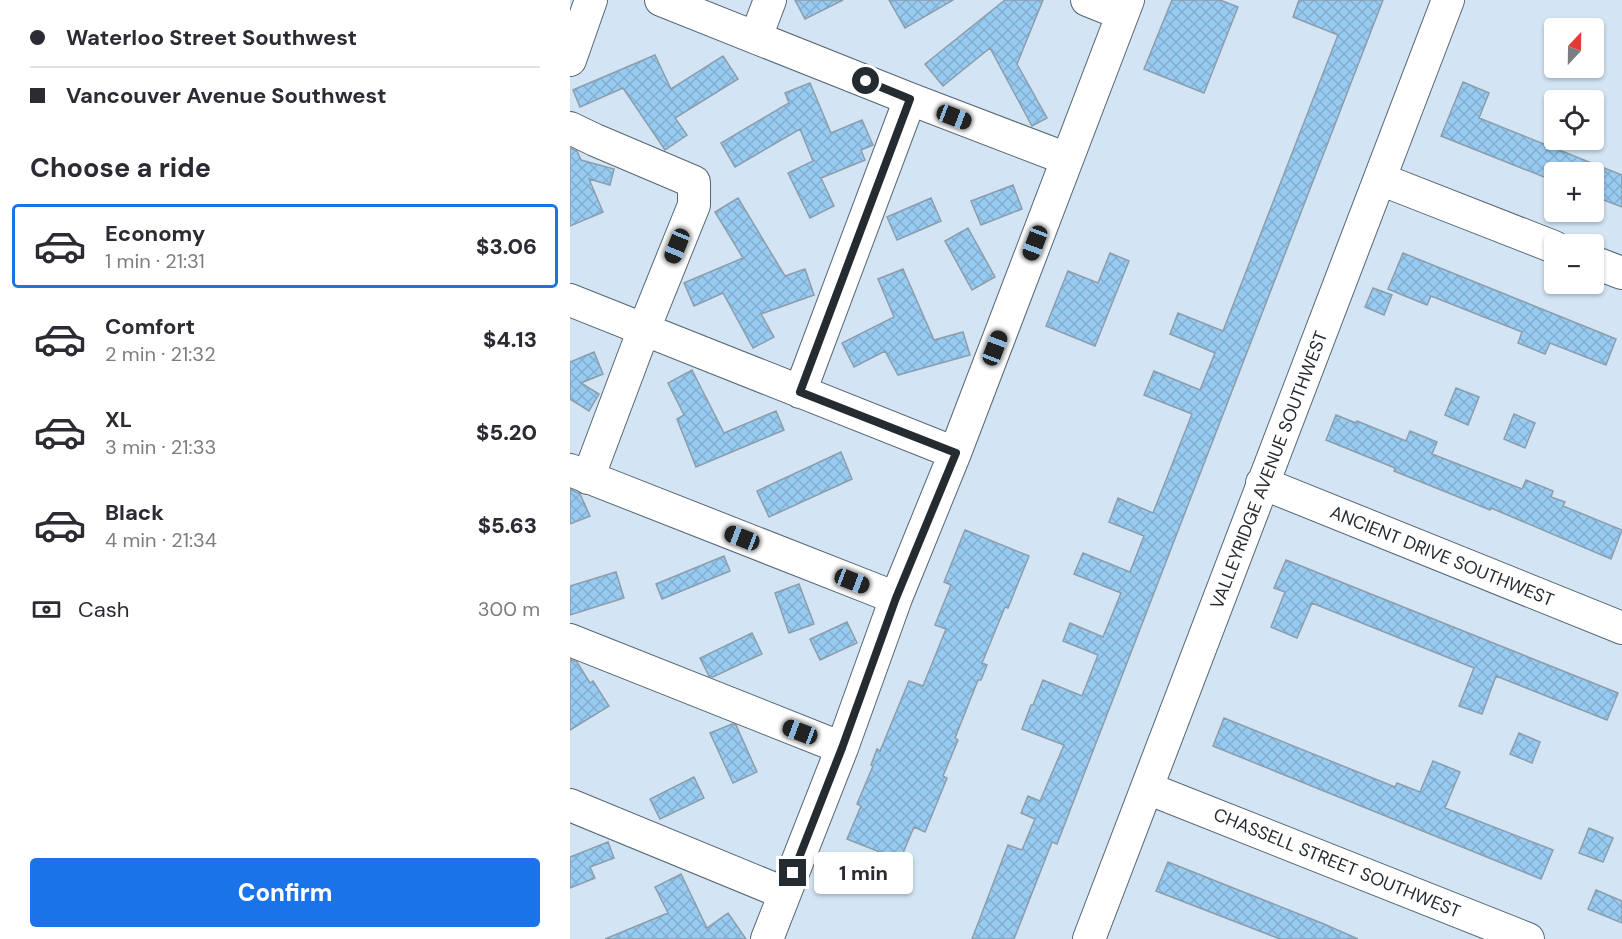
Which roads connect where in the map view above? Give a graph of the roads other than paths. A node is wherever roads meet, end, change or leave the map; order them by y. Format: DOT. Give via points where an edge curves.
graph roads {
  1 [pos="591,0"];
  2 [pos="661,0"];
  3 [pos="770,0"];
  4 [pos="1087,0"];
  5 [pos="1448,0"];
  6 [pos="1125,7"];
  7 [pos="756,37"];
  8 [pos="570,60"];
  9 [pos="910,99"];
  10 [pos="570,128"];
  11 [pos="1066,159"];
  12 [pos="1380,179"];
  13 [pos="1544,243"];
  14 [pos="1604,266"];
  15 [pos="1622,273"];
  16 [pos="570,300"];
  17 [pos="644,329"];
  18 [pos="800,392"];
  19 [pos="956,453"];
  20 [pos="579,474"];
  21 [pos="1262,483"];
  22 [pos="896,598"];
  23 [pos="1622,628"];
  24 [pos="570,640"];
  25 [pos="842,748"];
  26 [pos="1147,788"];
  27 [pos="570,805"];
  28 [pos="784,893"];
  29 [pos="767,939"];
  30 [pos="1089,939"];
  31 [pos="1528,939"];
  1 -- 8 [label="street"];
  2 -- 7 [label="street"];
  3 -- 7 [label="street"];
  4 -- 6 [label="street"];
  5 -- 12 [label="street, VALLEYRIDGE AVENUE SOUTHWEST"];
  6 -- 11 [label="street"];
  7 -- 9 [label="street"];
  9 -- 11 [label="street"];
  9 -- 18 [label="street"];
  10 -- 17 [label="street" via="694,182 694,205"];
  11 -- 19 [label="street"];
  12 -- 13 [label="street"];
  12 -- 21 [label="street, VALLEYRIDGE AVENUE SOUTHWEST"];
  14 -- 15 [label="street"];
  16 -- 17 [label="street"];
  17 -- 18 [label="street"];
  17 -- 20 [label="street"];
  18 -- 19 [label="street"];
  19 -- 22 [label="street"];
  20 -- 22 [label="street"];
  21 -- 23 [label="street, ANCIENT DRIVE SOUTHWEST"];
  21 -- 26 [label="street, VALLEYRIDGE AVENUE SOUTHWEST"];
  22 -- 25 [label="street"];
  24 -- 25 [label="street"];
  25 -- 28 [label="street"];
  26 -- 30 [label="street, VALLEYRIDGE AVENUE SOUTHWEST"];
  26 -- 31 [label="street, CHASSELL STREET SOUTHWEST"];
  27 -- 28 [label="street"];
  28 -- 29 [label="street"];
}
